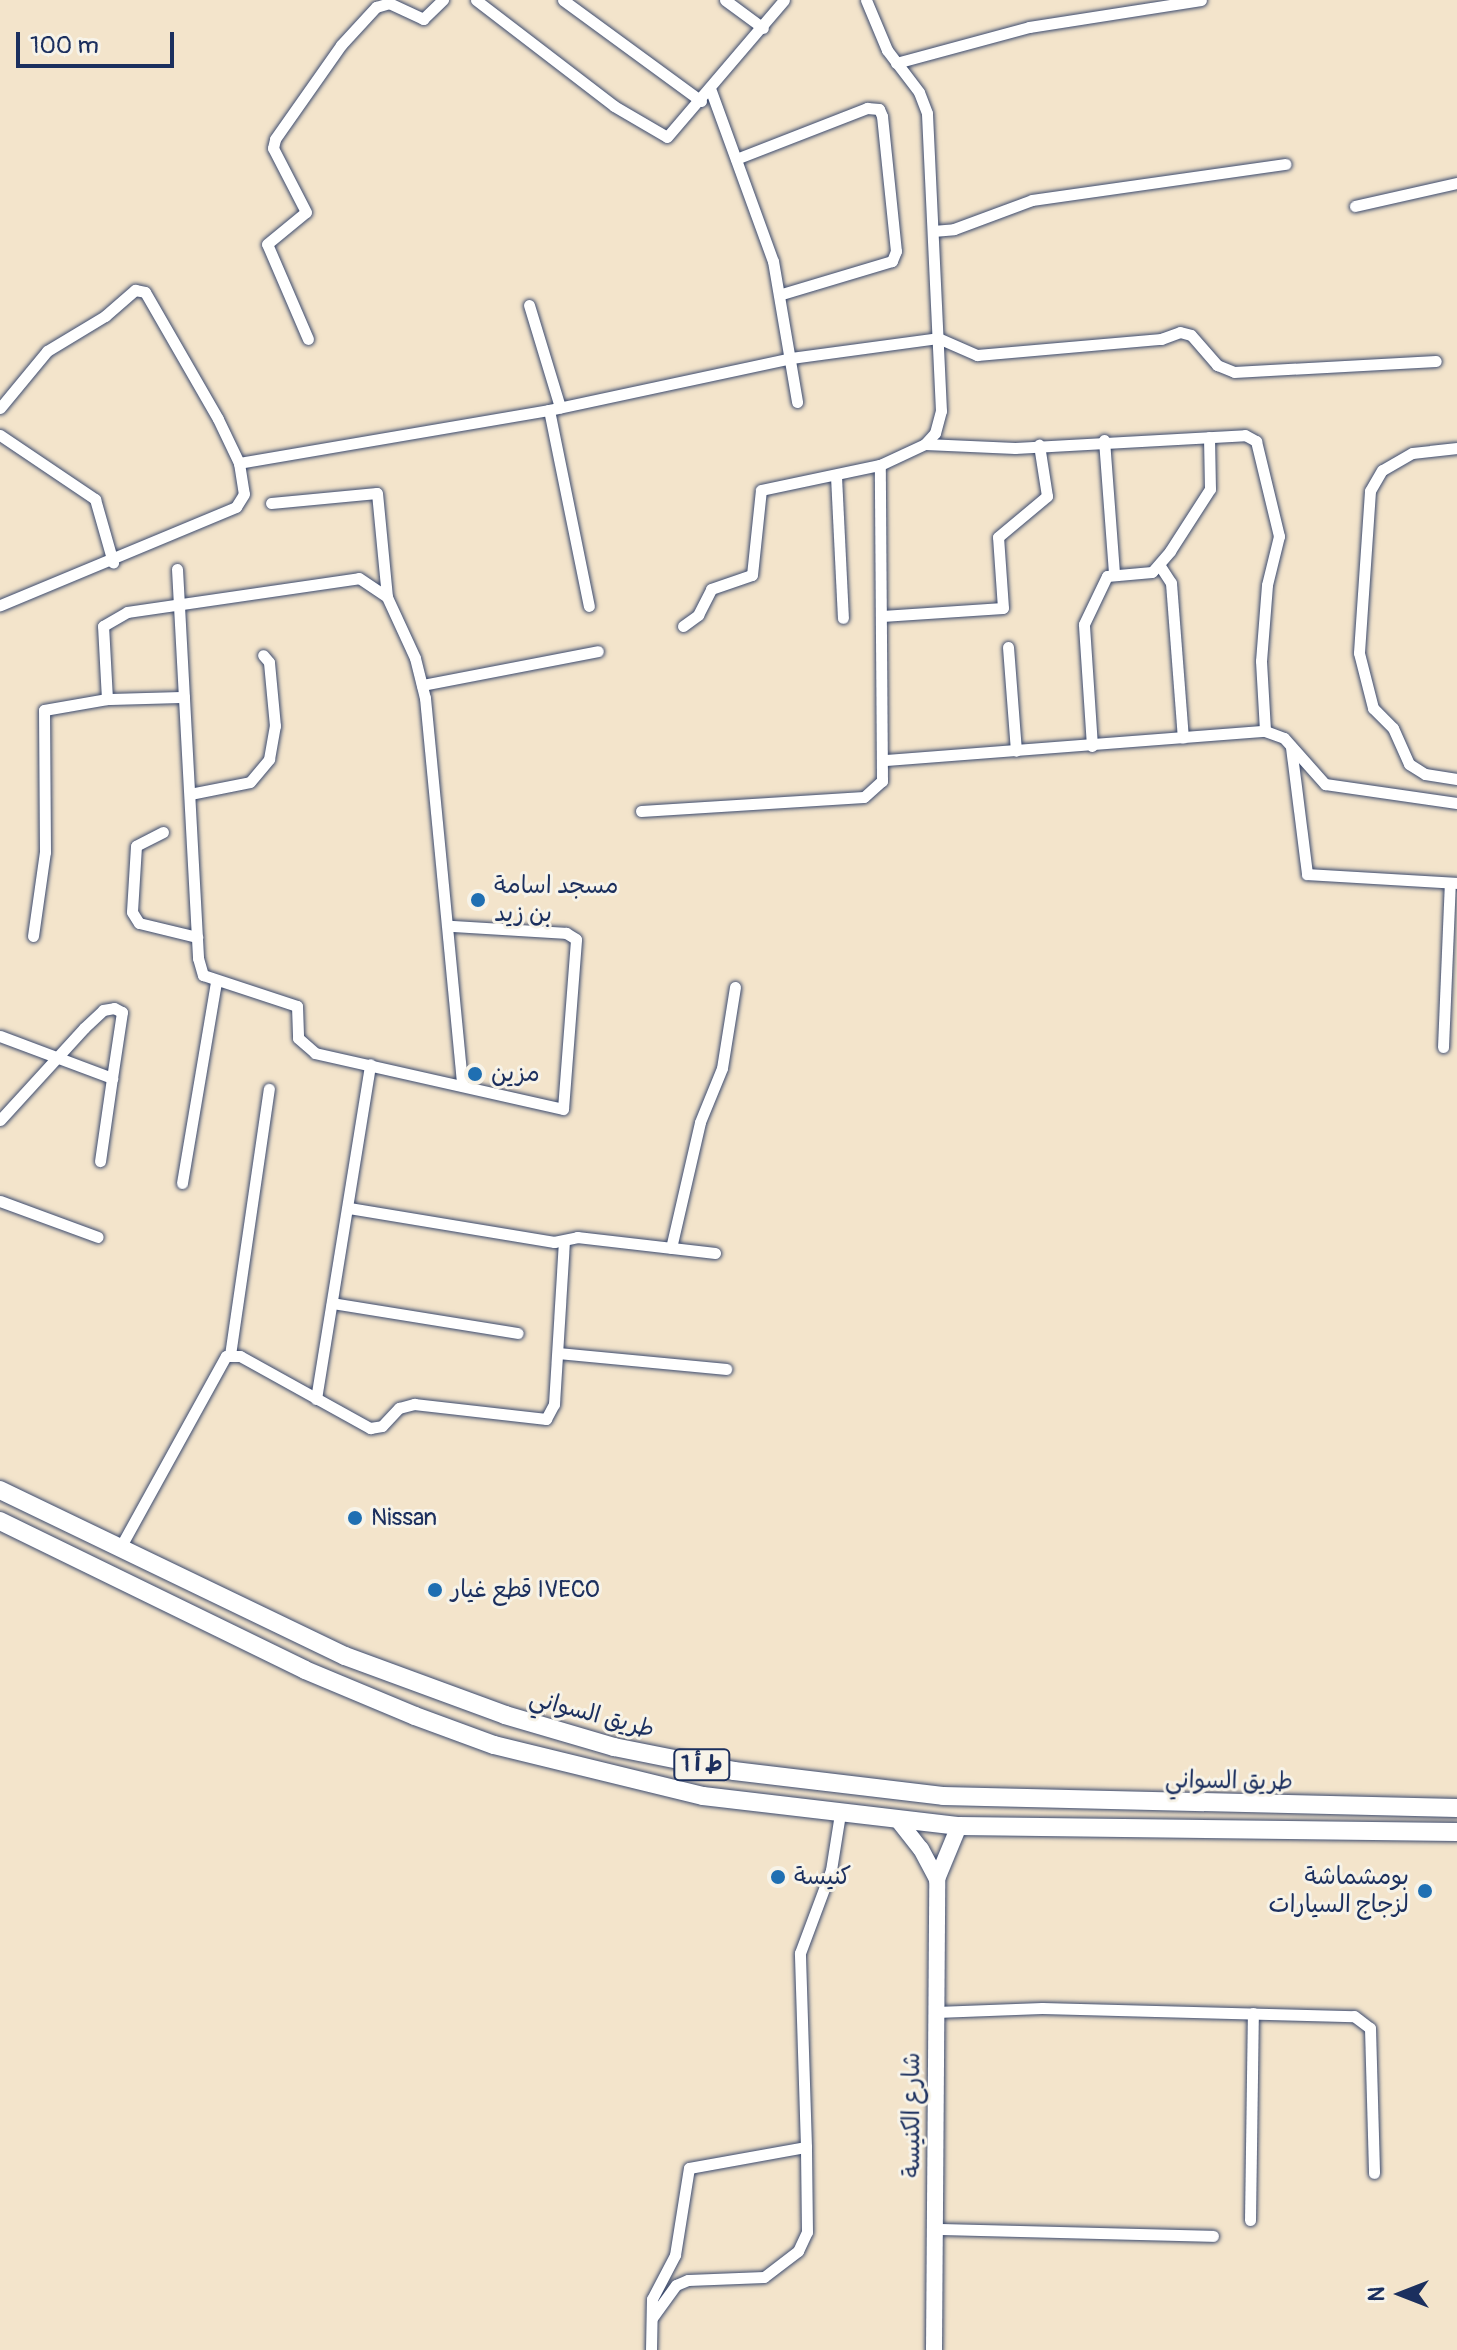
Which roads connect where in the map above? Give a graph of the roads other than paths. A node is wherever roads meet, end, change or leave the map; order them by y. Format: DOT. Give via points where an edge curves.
graph roads {
  1 [pos="443,0"];
  2 [pos="476,0"];
  3 [pos="563,0"];
  4 [pos="725,0"];
  5 [pos="784,0"];
  6 [pos="866,0"];
  7 [pos="1201,0"];
  8 [pos="763,28"];
  9 [pos="896,63"];
  10 [pos="711,91"];
  11 [pos="701,101"];
  12 [pos="736,159"];
  13 [pos="1285,164"];
  14 [pos="1457,183"];
  15 [pos="1355,206"];
  16 [pos="933,231"];
  17 [pos="782,294"];
  18 [pos="529,305"];
  19 [pos="938,338"];
  20 [pos="308,339"];
  21 [pos="791,358"];
  22 [pos="1436,361"];
  23 [pos="797,402"];
  24 [pos="0,408"];
  25 [pos="555,408"];
  26 [pos="0,435"];
  27 [pos="1209,437"];
  28 [pos="1104,440"];
  29 [pos="925,444"];
  30 [pos="1039,445"];
  31 [pos="1457,448"];
  32 [pos="239,463"];
  33 [pos="880,465"];
  34 [pos="836,476"];
  35 [pos="271,503"];
  36 [pos="113,562"];
  37 [pos="1160,566"];
  38 [pos="177,569"];
  39 [pos="1114,574"];
  40 [pos="387,597"];
  41 [pos="180,602"];
  42 [pos="0,605"];
  43 [pos="589,606"];
  44 [pos="882,616"];
  45 [pos="843,618"];
  46 [pos="683,626"];
  47 [pos="1008,647"];
  48 [pos="598,651"];
  49 [pos="263,655"];
  50 [pos="422,685"];
  51 [pos="184,697"];
  52 [pos="107,699"];
  53 [pos="1265,731"];
  54 [pos="1183,738"];
  55 [pos="1092,746"];
  56 [pos="1291,747"];
  57 [pos="1016,751"];
  58 [pos="886,760"];
  59 [pos="1457,779"];
  60 [pos="190,794"];
  61 [pos="1457,803"];
  62 [pos="641,811"];
  63 [pos="163,832"];
  64 [pos="1454,883"];
  65 [pos="450,926"];
  66 [pos="33,936"];
  67 [pos="197,937"];
  68 [pos="216,981"];
  69 [pos="735,987"];
  70 [pos="0,1036"];
  71 [pos="1443,1047"];
  72 [pos="59,1058"];
  73 [pos="370,1064"];
  74 [pos="112,1078"];
  75 [pos="462,1085"];
  76 [pos="269,1089"];
  77 [pos="0,1120"];
  78 [pos="100,1161"];
  79 [pos="182,1183"];
  80 [pos="0,1201"];
  81 [pos="349,1208"];
  82 [pos="98,1237"];
  83 [pos="564,1242"];
  84 [pos="671,1248"];
  85 [pos="715,1253"];
  86 [pos="332,1303"];
  87 [pos="518,1333"];
  88 [pos="558,1353"];
  89 [pos="230,1355"];
  90 [pos="726,1369"];
  91 [pos="316,1399"];
  92 [pos="0,1490"];
  93 [pos="0,1521"];
  94 [pos="121,1546"];
  95 [pos="1457,1808"];
  96 [pos="840,1814"];
  97 [pos="898,1820"];
  98 [pos="959,1826"];
  99 [pos="1457,1832"];
  100 [pos="937,1879"];
  101 [pos="936,2012"];
  102 [pos="1253,2013"];
  103 [pos="806,2147"];
  104 [pos="1374,2173"];
  105 [pos="1250,2220"];
  106 [pos="936,2229"];
  107 [pos="1213,2236"];
  108 [pos="651,2321"];
  109 [pos="651,2350"];
  110 [pos="934,2350"];
  1 -- 20 [label="street" via="423,19 389,3 376,7 341,45 275,139 273,148 306,212 267,244"];
  2 -- 11 [label="street" via="660,137 673,135"];
  3 -- 11 [label="street"];
  4 -- 8 [label="street"];
  5 -- 8 [label="street"];
  6 -- 9 [label="street"];
  7 -- 9 [label="street" via="1029,27"];
  8 -- 10 [label="street"];
  9 -- 16 [label="street" via="927,113"];
  10 -- 11 [label="street"];
  10 -- 12 [label="street"];
  12 -- 17 [label="street"];
  12 -- 17 [label="street" via="858,111 879,109 896,251 892,261"];
  13 -- 16 [label="street" via="1032,200 954,229"];
  14 -- 15 [label="street"];
  16 -- 19 [label="street"];
  17 -- 21 [label="street"];
  18 -- 25 [label="street"];
  19 -- 21 [label="street"];
  19 -- 22 [label="street" via="977,355 1161,339 1180,332 1191,335 1217,365 1234,372"];
  19 -- 29 [label="street" via="941,411 935,433"];
  21 -- 23 [label="street"];
  21 -- 25 [label="street"];
  24 -- 32 [label="street" via="47,351 105,316 135,290 145,292"];
  25 -- 32 [label="street"];
  25 -- 43 [label="street"];
  26 -- 36 [label="street" via="95,499"];
  27 -- 28 [label="street"];
  27 -- 37 [label="street" via="1210,489"];
  27 -- 53 [label="street" via="1245,435 1256,441 1277,519 1261,661"];
  28 -- 30 [label="street"];
  28 -- 39 [label="street"];
  29 -- 30 [label="street"];
  29 -- 33 [label="street"];
  30 -- 44 [label="street" via="1047,496 998,537 1003,608"];
  31 -- 59 [label="street" via="1412,453 1382,470 1370,491 1359,653 1373,708 1393,728 1409,764 1425,774"];
  32 -- 36 [label="street" via="244,494 236,507"];
  33 -- 34 [label="street"];
  33 -- 44 [label="street"];
  34 -- 45 [label="street"];
  34 -- 46 [label="street" via="761,490 752,575 711,589 698,615"];
  35 -- 40 [label="street" via="377,493"];
  36 -- 42 [label="street"];
  37 -- 39 [label="street" via="1152,572"];
  37 -- 54 [label="street" via="1171,583"];
  38 -- 41 [label="street"];
  39 -- 55 [label="street" via="1102,581 1084,624"];
  40 -- 41 [label="street" via="359,578"];
  40 -- 50 [label="street"];
  41 -- 51 [label="street"];
  41 -- 52 [label="street" via="127,612 104,623"];
  44 -- 58 [label="street"];
  47 -- 57 [label="street"];
  48 -- 50 [label="street"];
  49 -- 60 [label="street" via="269,662 275,726 269,759 250,782"];
  50 -- 65 [label="street"];
  51 -- 52 [label="street"];
  51 -- 60 [label="street"];
  52 -- 66 [label="street" via="44,710 45,852"];
  53 -- 54 [label="street"];
  53 -- 56 [label="street"];
  54 -- 55 [label="street"];
  55 -- 57 [label="street"];
  56 -- 61 [label="street" via="1325,784"];
  56 -- 64 [label="street" via="1307,874"];
  57 -- 58 [label="street"];
  58 -- 62 [label="street" via="879,789 864,797"];
  60 -- 67 [label="street"];
  63 -- 67 [label="street" via="136,846 132,912 139,923"];
  64 -- 71 [label="street"];
  65 -- 75 [label="street"];
  65 -- 75 [label="street" via="566,933 576,939 563,1109"];
  67 -- 68 [label="street" via="200,969"];
  68 -- 73 [label="street" via="294,1004 300,1009 298,1038 306,1049"];
  68 -- 79 [label="street"];
  69 -- 84 [label="street" via="722,1068 700,1122"];
  70 -- 72 [label="street"];
  72 -- 74 [label="street"];
  72 -- 74 [label="street" via="103,1010 114,1008 122,1012"];
  72 -- 77 [label="street"];
  73 -- 75 [label="street"];
  73 -- 81 [label="street"];
  74 -- 78 [label="street"];
  76 -- 89 [label="street"];
  80 -- 82 [label="street"];
  81 -- 83 [label="street"];
  81 -- 86 [label="street"];
  83 -- 84 [label="street" via="577,1237"];
  83 -- 88 [label="street"];
  84 -- 85 [label="street"];
  86 -- 87 [label="street"];
  86 -- 91 [label="street"];
  88 -- 90 [label="street"];
  88 -- 91 [label="street" via="553,1410 546,1419 414,1404 370,1428"];
  89 -- 91 [label="street"];
  89 -- 94 [label="street" via="222,1359"];
  92 -- 94 [label="highway, طريق السواني / ط أ 1"];
  93 -- 96 [label="highway, ط أ 1" via="305,1670 481,1740 703,1796"];
  94 -- 95 [label="highway, طريق السواني / ط أ 1" via="214,1595 411,1682 614,1747 686,1762 943,1796"];
  96 -- 97 [label="highway, ط أ 1"];
  96 -- 103 [label="street" via="831,1870 800,1953"];
  97 -- 98 [label="highway, ط أ 1"];
  97 -- 100 [label="main road"];
  98 -- 99 [label="highway, ط أ 1"];
  98 -- 100 [label="main road, شارع الكنيسة"];
  100 -- 101 [label="main road, شارع الكنيسة"];
  101 -- 102 [label="street" via="1042,2008"];
  101 -- 106 [label="main road, شارع الكنيسة"];
  102 -- 104 [label="street" via="1354,2016 1370,2028"];
  102 -- 105 [label="street"];
  103 -- 108 [label="street" via="689,2168 675,2255 652,2299"];
  103 -- 108 [label="street" via="807,2232 798,2251 764,2277 676,2285"];
  106 -- 107 [label="street"];
  106 -- 110 [label="main road, شارع الكنيسة"];
  108 -- 109 [label="street"];
}
